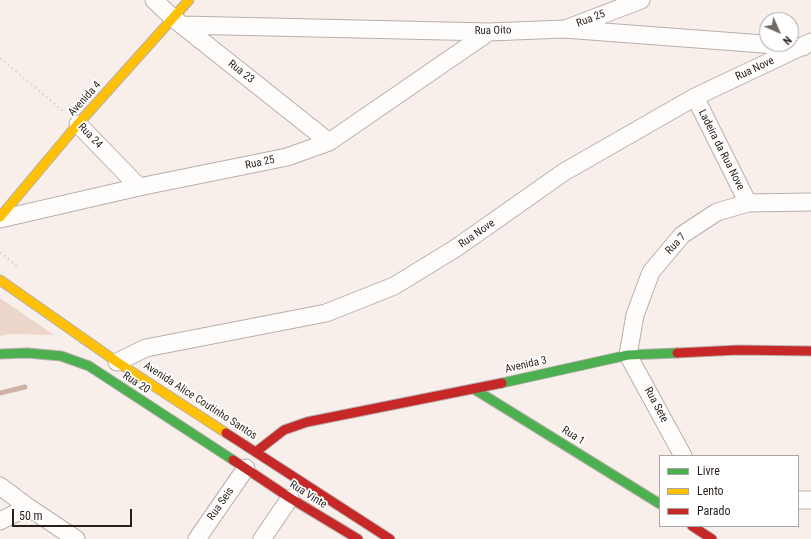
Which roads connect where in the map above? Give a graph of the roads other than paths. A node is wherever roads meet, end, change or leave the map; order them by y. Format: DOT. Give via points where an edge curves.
graph roads {
  1 [pos="154,0"];
  2 [pos="189,0"];
  3 [pos="641,0"];
  4 [pos="178,22"];
  5 [pos="564,29"];
  6 [pos="489,32"];
  7 [pos="809,45"];
  8 [pos="695,97"];
  9 [pos="78,124"];
  10 [pos="329,142"];
  11 [pos="139,187"];
  12 [pos="811,202"];
  13 [pos="748,203"];
  14 [pos="0,218"];
  15 [pos="0,280"];
  16 [pos="811,351"];
  17 [pos="0,354"];
  18 [pos="628,355"];
  19 [pos="117,362"];
  20 [pos="474,389"];
  21 [pos="257,451"];
  22 [pos="682,455"];
  23 [pos="246,468"];
  24 [pos="0,486"];
  25 [pos="290,498"];
  26 [pos="799,500"];
  27 [pos="811,500"];
  28 [pos="659,503"];
  29 [pos="28,507"];
  30 [pos="0,521"];
  31 [pos="694,527"];
  32 [pos="76,539"];
  33 [pos="197,539"];
  34 [pos="262,539"];
  35 [pos="358,539"];
  36 [pos="390,539"];
  37 [pos="712,539"];
  1 -- 4 [label="street, Rua 23"];
  2 -- 4 [label="street, Avenida 4"];
  3 -- 5 [label="street, Rua 25"];
  4 -- 6 [label="street, Rua Oito"];
  4 -- 9 [label="street, Avenida 4"];
  4 -- 10 [label="street, Rua 23"];
  5 -- 6 [label="street, Rua Oito"];
  5 -- 7 [label="street, Rua Oito"];
  6 -- 10 [label="street, Rua 25"];
  7 -- 8 [label="street, Rua Nove"];
  8 -- 13 [label="street, Ladeira da Rua Nove"];
  8 -- 19 [label="street, Rua Nove" via="564,172 456,248 394,286 326,313 146,348"];
  9 -- 11 [label="street, Rua 24"];
  9 -- 14 [label="street, Avenida 4"];
  10 -- 11 [label="street, Rua 25" via="287,157"];
  11 -- 14 [label="street, Rua 25"];
  12 -- 13 [label="street, Rua 7"];
  13 -- 18 [label="street, Rua 7" via="717,212 682,235 651,272 635,315"];
  15 -- 19 [label="street, Avenida Alice Coutinho Santos"];
  16 -- 18 [label="street, Avenida 3" via="738,350"];
  17 -- 23 [label="street, Rua 20" via="61,356 89,366"];
  18 -- 20 [label="street, Avenida 3"];
  18 -- 22 [label="street, Rua Sete"];
  19 -- 21 [label="street, Avenida Alice Coutinho Santos"];
  20 -- 21 [label="street, Avenida 3" via="307,422 284,430"];
  20 -- 28 [label="street, Rua 1"];
  21 -- 36 [label="street, Avenida Alice Coutinho Santos"];
  23 -- 25 [label="street, Rua Vinte"];
  23 -- 33 [label="street, Rua Seis"];
  24 -- 29 [label="street"];
  25 -- 34 [label="street"];
  25 -- 35 [label="street, Rua Vinte"];
  26 -- 27 [label="street"];
  29 -- 30 [label="street"];
  29 -- 32 [label="street"];
  31 -- 37 [label="street"];
}
